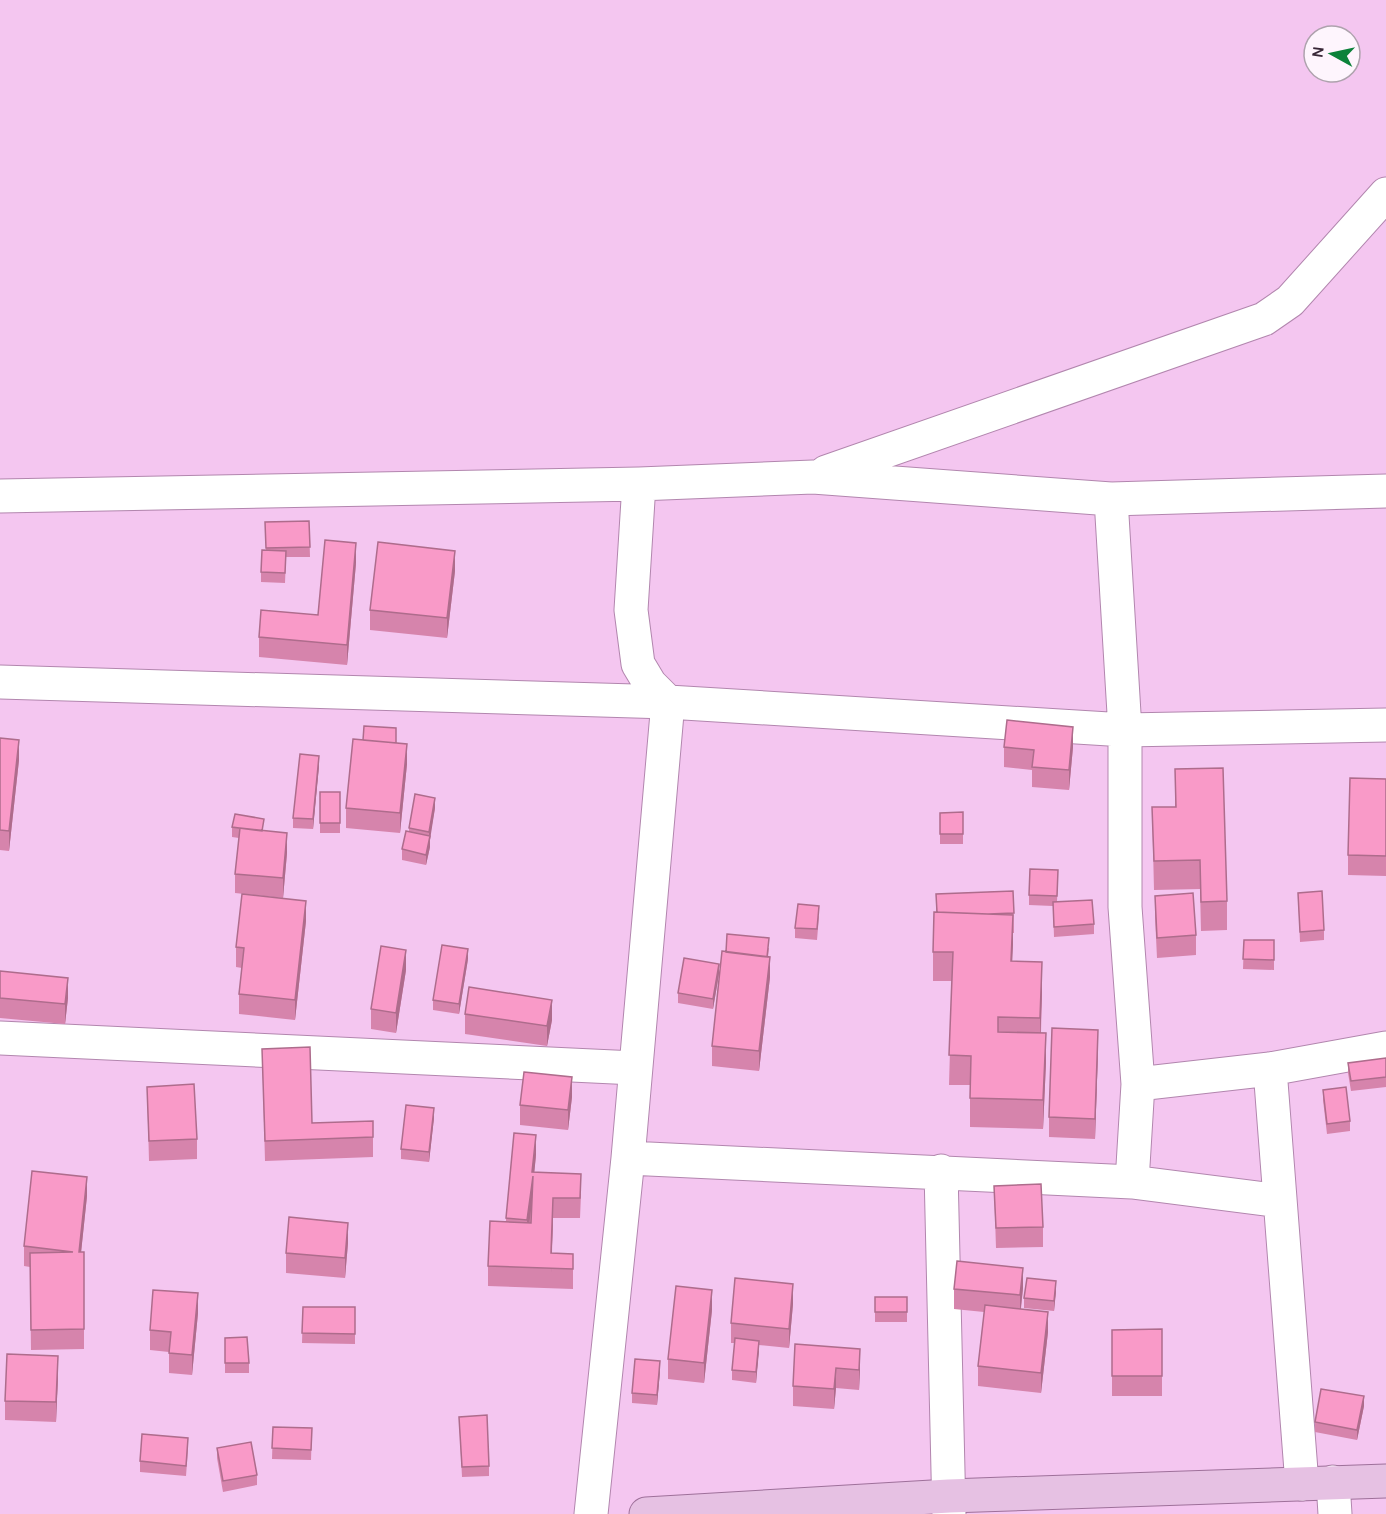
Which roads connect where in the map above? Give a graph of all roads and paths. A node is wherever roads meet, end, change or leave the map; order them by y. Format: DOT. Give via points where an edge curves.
graph roads {
  1 [pos="1386,194"];
  2 [pos="813,477"];
  3 [pos="639,484"];
  4 [pos="1386,491"];
  5 [pos="0,496"];
  6 [pos="1111,499"];
  7 [pos="0,682"];
  8 [pos="668,702"];
  9 [pos="1386,725"];
  10 [pos="1125,730"];
  11 [pos="0,1038"];
  12 [pos="1386,1048"];
  13 [pos="635,1068"];
  14 [pos="1270,1069"];
  15 [pos="1138,1084"];
  16 [pos="628,1158"];
  17 [pos="941,1171"];
  18 [pos="1132,1182"];
  19 [pos="1280,1201"];
  20 [pos="1386,1481"];
  21 [pos="1318,1483"];
  22 [pos="949,1505"];
  23 [pos="701,1512"];
  24 [pos="591,1514"];
  25 [pos="646,1514"];
  26 [pos="1335,1514"];
  1 -- 2 [label="street" via="1290,301 1264,319"];
  2 -- 3 [label="street"];
  2 -- 6 [label="street"];
  3 -- 5 [label="street"];
  3 -- 8 [label="street" via="631,610 638,664"];
  4 -- 6 [label="street"];
  6 -- 10 [label="street"];
  7 -- 8 [label="street"];
  8 -- 10 [label="street"];
  8 -- 13 [label="street"];
  9 -- 10 [label="street"];
  10 -- 15 [label="street" via="1125,907"];
  11 -- 13 [label="street"];
  12 -- 14 [label="street"];
  13 -- 16 [label="street"];
  14 -- 15 [label="street"];
  14 -- 19 [label="street"];
  15 -- 18 [label="street"];
  16 -- 17 [label="street"];
  16 -- 24 [label="street"];
  17 -- 18 [label="street"];
  17 -- 22 [label="street"];
  18 -- 19 [label="street"];
  19 -- 21 [label="street"];
  20 -- 21 [label="main road"];
  21 -- 22 [label="main road"];
  21 -- 26 [label="street"];
  22 -- 23 [label="main road"];
  23 -- 25 [label="main road"];
}
